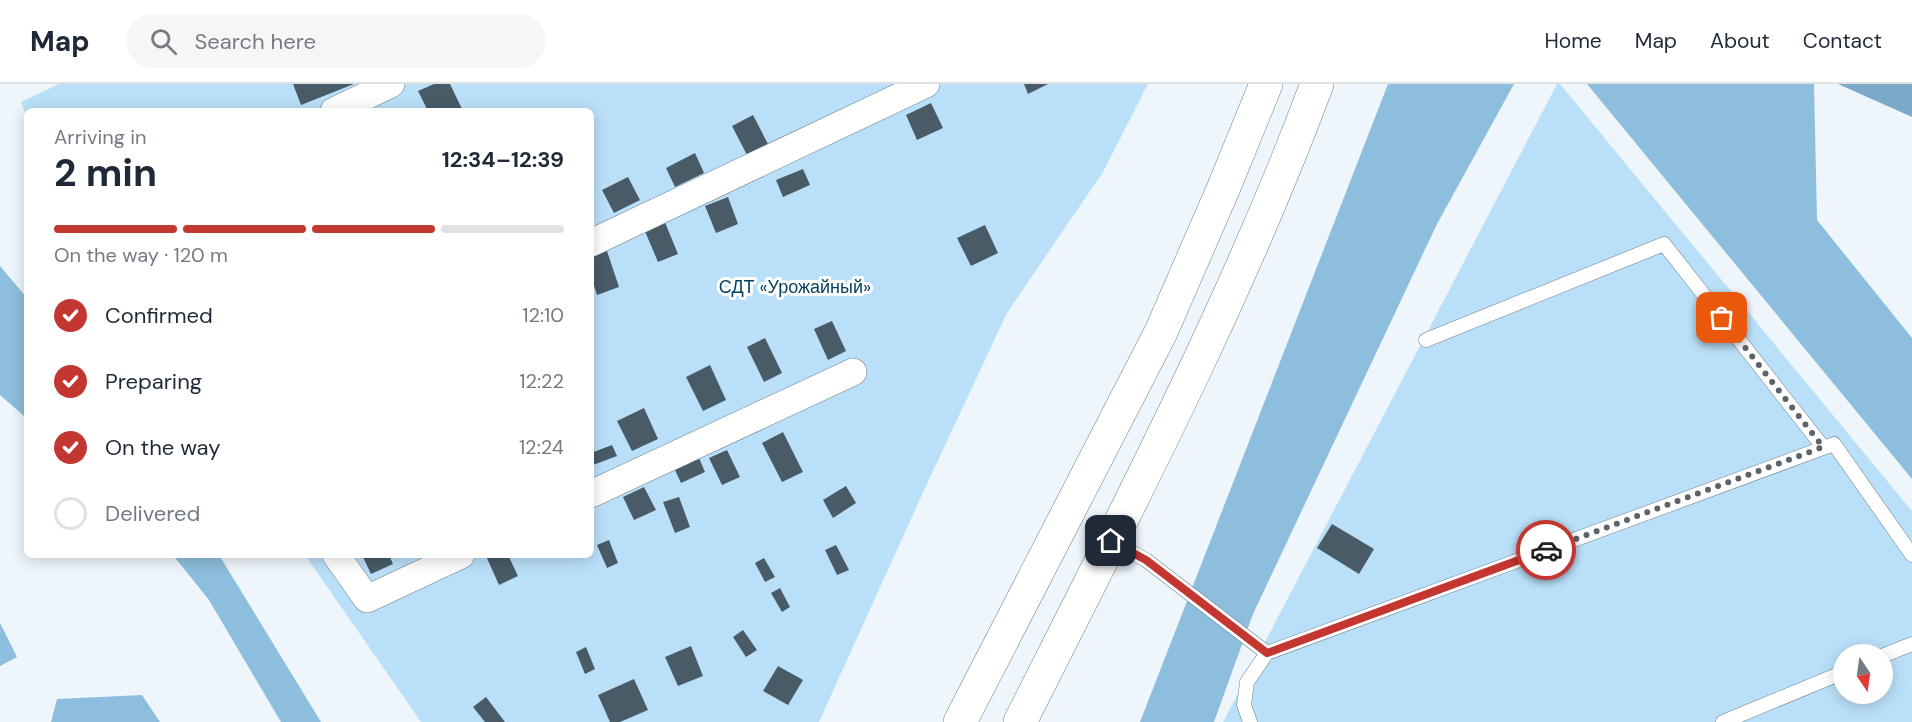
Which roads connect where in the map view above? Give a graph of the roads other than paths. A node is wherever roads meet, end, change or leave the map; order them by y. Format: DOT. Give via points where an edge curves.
graph roads {
  1 [pos="391,84"];
  2 [pos="926,84"];
  3 [pos="1266,84"];
  4 [pos="1317,84"];
  5 [pos="340,108"];
  6 [pos="594,242"];
  7 [pos="1426,340"];
  8 [pos="853,372"];
  9 [pos="1823,447"];
  10 [pos="594,493"];
  11 [pos="1111,541"];
  12 [pos="1912,555"];
  13 [pos="338,558"];
  14 [pos="455,558"];
  15 [pos="1912,644"];
  16 [pos="1893,652"];
  17 [pos="1267,653"];
  18 [pos="1833,677"];
  19 [pos="960,722"];
  20 [pos="1020,722"];
  21 [pos="1250,722"];
  22 [pos="1723,722"];
  1 -- 5 [label="street"];
  2 -- 6 [label="street"];
  3 -- 19 [label="highway" via="1161,332"];
  4 -- 11 [label="highway" via="1213,332"];
  7 -- 9 [label="lane" via="1665,244"];
  8 -- 10 [label="street"];
  9 -- 12 [label="lane" via="1834,444"];
  9 -- 17 [label="lane"];
  11 -- 17 [label="lane" via="1146,560"];
  11 -- 20 [label="highway"];
  13 -- 14 [label="street" via="367,599"];
  15 -- 16 [label="lane"];
  17 -- 21 [label="lane" via="1247,682 1244,705"];
  18 -- 22 [label="lane"];
}
